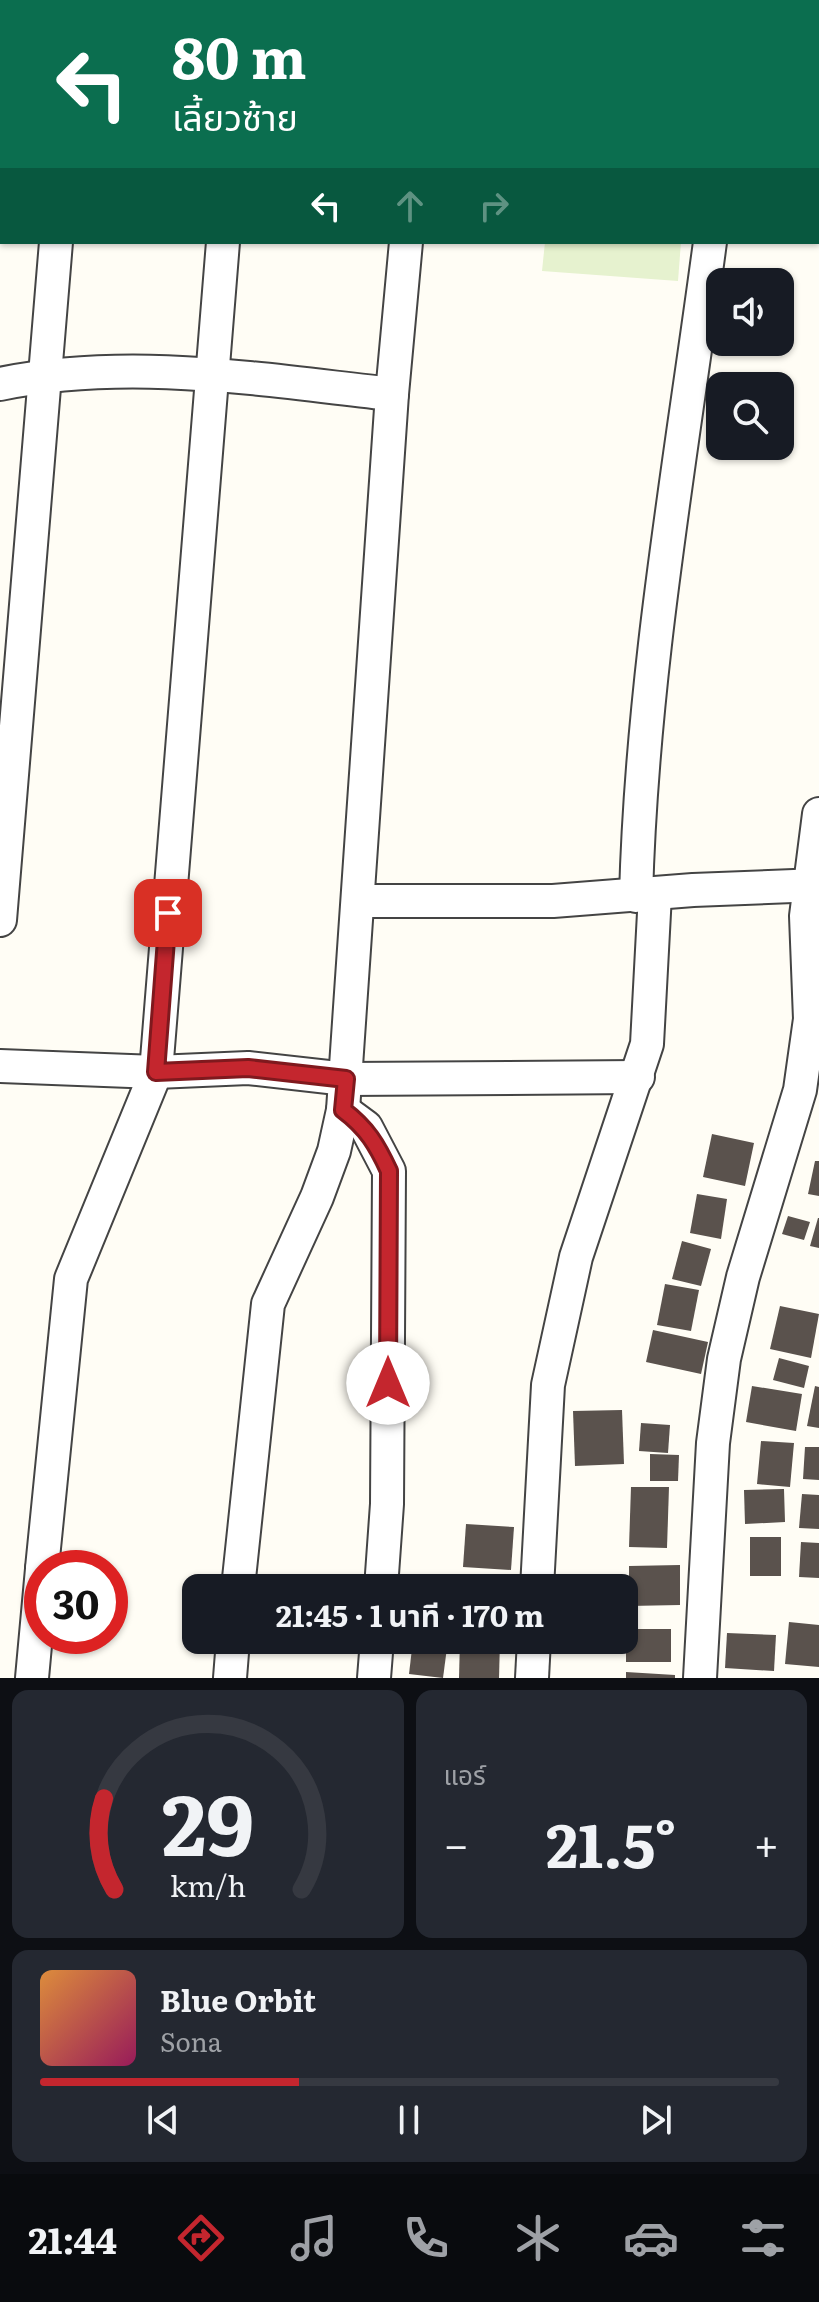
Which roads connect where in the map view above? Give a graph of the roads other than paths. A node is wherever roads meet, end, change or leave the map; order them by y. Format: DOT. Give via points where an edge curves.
graph roads {
  1 [pos="56,244"];
  2 [pos="223,244"];
  3 [pos="406,244"];
  4 [pos="710,244"];
  5 [pos="210,374"];
  6 [pos="43,375"];
  7 [pos="0,384"];
  8 [pos="392,394"];
  9 [pos="819,814"];
  10 [pos="815,885"];
  11 [pos="646,895"];
  12 [pos="358,901"];
  13 [pos="0,920"];
  14 [pos="0,1066"];
  15 [pos="156,1072"];
  16 [pos="638,1077"];
  17 [pos="345,1094"];
  18 [pos="44,1550"];
  19 [pos="239,1574"];
  20 [pos="382,1574"];
  21 [pos="538,1574"];
  22 [pos="34,1654"];
  23 [pos="232,1654"];
  24 [pos="376,1654"];
  25 [pos="533,1654"];
  26 [pos="32,1678"];
  27 [pos="230,1678"];
  28 [pos="374,1678"];
  29 [pos="532,1678"];
  30 [pos="700,1678"];
  1 -- 6 [label="street"];
  2 -- 5 [label="street"];
  3 -- 8 [label="street"];
  4 -- 11 [label="street" via="646,704"];
  5 -- 6 [label="street"];
  5 -- 8 [label="street"];
  5 -- 15 [label="street"];
  6 -- 7 [label="street"];
  6 -- 13 [label="street"];
  8 -- 12 [label="street"];
  9 -- 10 [label="street"];
  10 -- 11 [label="street"];
  10 -- 30 [label="street" via="806,916 810,1019 800,1090 743,1277 724,1359 713,1443"];
  11 -- 12 [label="street" via="553,901"];
  11 -- 16 [label="street" via="647,1044"];
  12 -- 17 [label="street"];
  14 -- 15 [label="street"];
  15 -- 17 [label="street" via="248,1068"];
  15 -- 18 [label="street" via="71,1279"];
  16 -- 17 [label="street"];
  16 -- 21 [label="street" via="576,1257 558,1335 548,1385"];
  17 -- 19 [label="street" via="334,1151 268,1304"];
  17 -- 20 [label="street" via="389,1171"];
  22 -- 26 [label="street"];
  23 -- 27 [label="street"];
  24 -- 28 [label="street"];
  25 -- 29 [label="street"];
}
